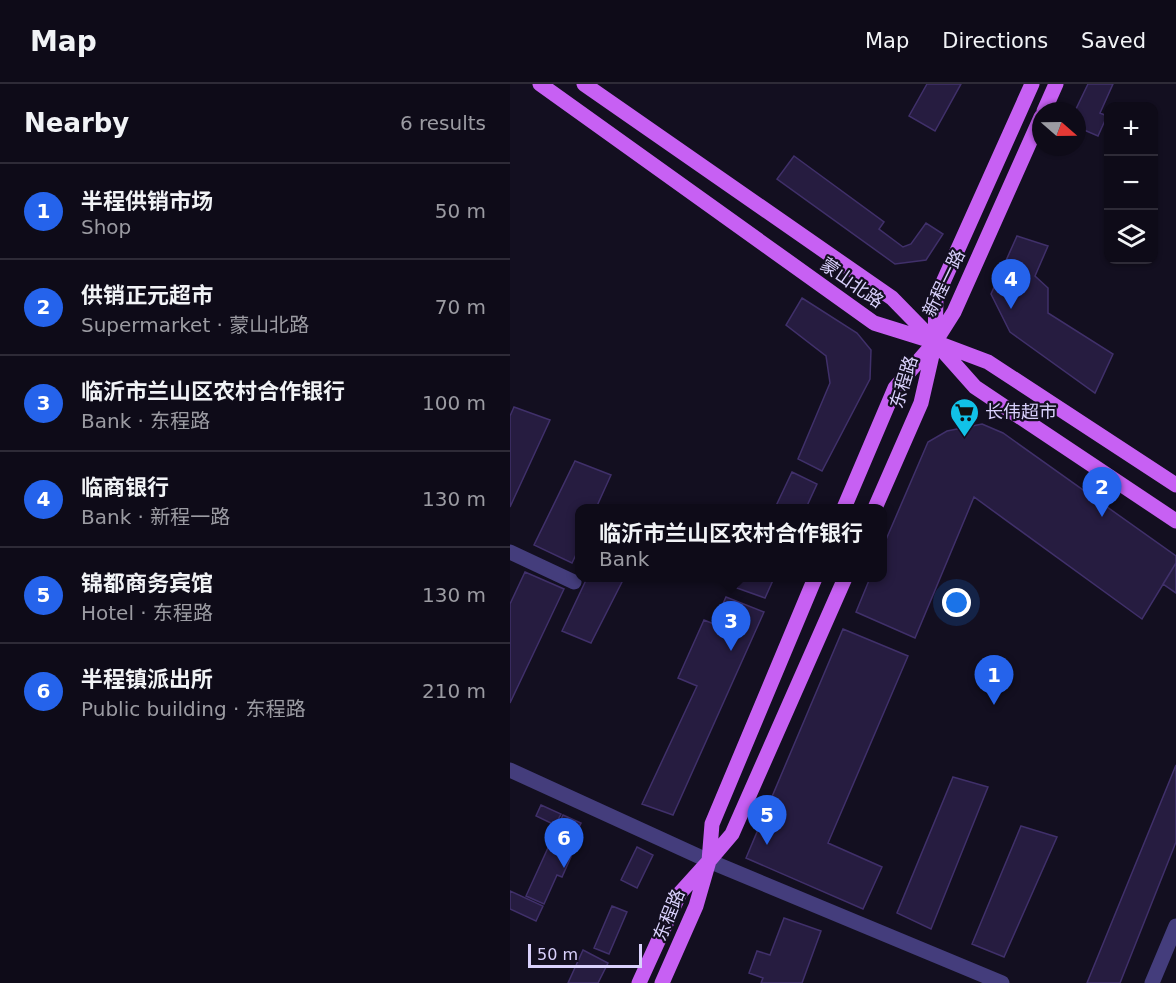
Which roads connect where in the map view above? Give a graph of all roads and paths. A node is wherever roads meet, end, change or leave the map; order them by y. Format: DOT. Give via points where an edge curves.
graph roads {
  1 [pos="540,84"];
  2 [pos="584,84"];
  3 [pos="1032,84"];
  4 [pos="1056,84"];
  5 [pos="1048,102"];
  6 [pos="1032,137"];
  7 [pos="935,342"];
  8 [pos="1176,485"];
  9 [pos="846,504"];
  10 [pos="877,504"];
  11 [pos="1176,521"];
  12 [pos="510,552"];
  13 [pos="574,582"];
  14 [pos="813,582"];
  15 [pos="843,582"];
  16 [pos="510,770"];
  17 [pos="709,861"];
  18 [pos="1176,926"];
  19 [pos="639,983"];
  20 [pos="662,983"];
  21 [pos="1002,983"];
  22 [pos="1152,983"];
  1 -- 7 [label="main road, 蒙山北路" via="874,323"];
  2 -- 7 [label="main road" via="892,298"];
  3 -- 7 [label="main road, 新程一路" via="936,298"];
  4 -- 5 [label="main road"];
  6 -- 7 [label="main road, 新程一路" via="954,312"];
  7 -- 8 [label="main road, 蒙山北路" via="988,362"];
  7 -- 9 [label="main road, 东程路" via="895,388"];
  7 -- 10 [label="main road, 东程路" via="921,403"];
  7 -- 11 [label="main road" via="975,387"];
  12 -- 13 [label="street"];
  14 -- 17 [label="main road, 东程路" via="712,824"];
  15 -- 17 [label="main road, 东程路" via="732,834"];
  16 -- 17 [label="street"];
  17 -- 19 [label="main road, 东程路" via="680,893"];
  17 -- 20 [label="main road, 东程路" via="696,906"];
  17 -- 21 [label="street"];
  18 -- 22 [label="street"];
}
